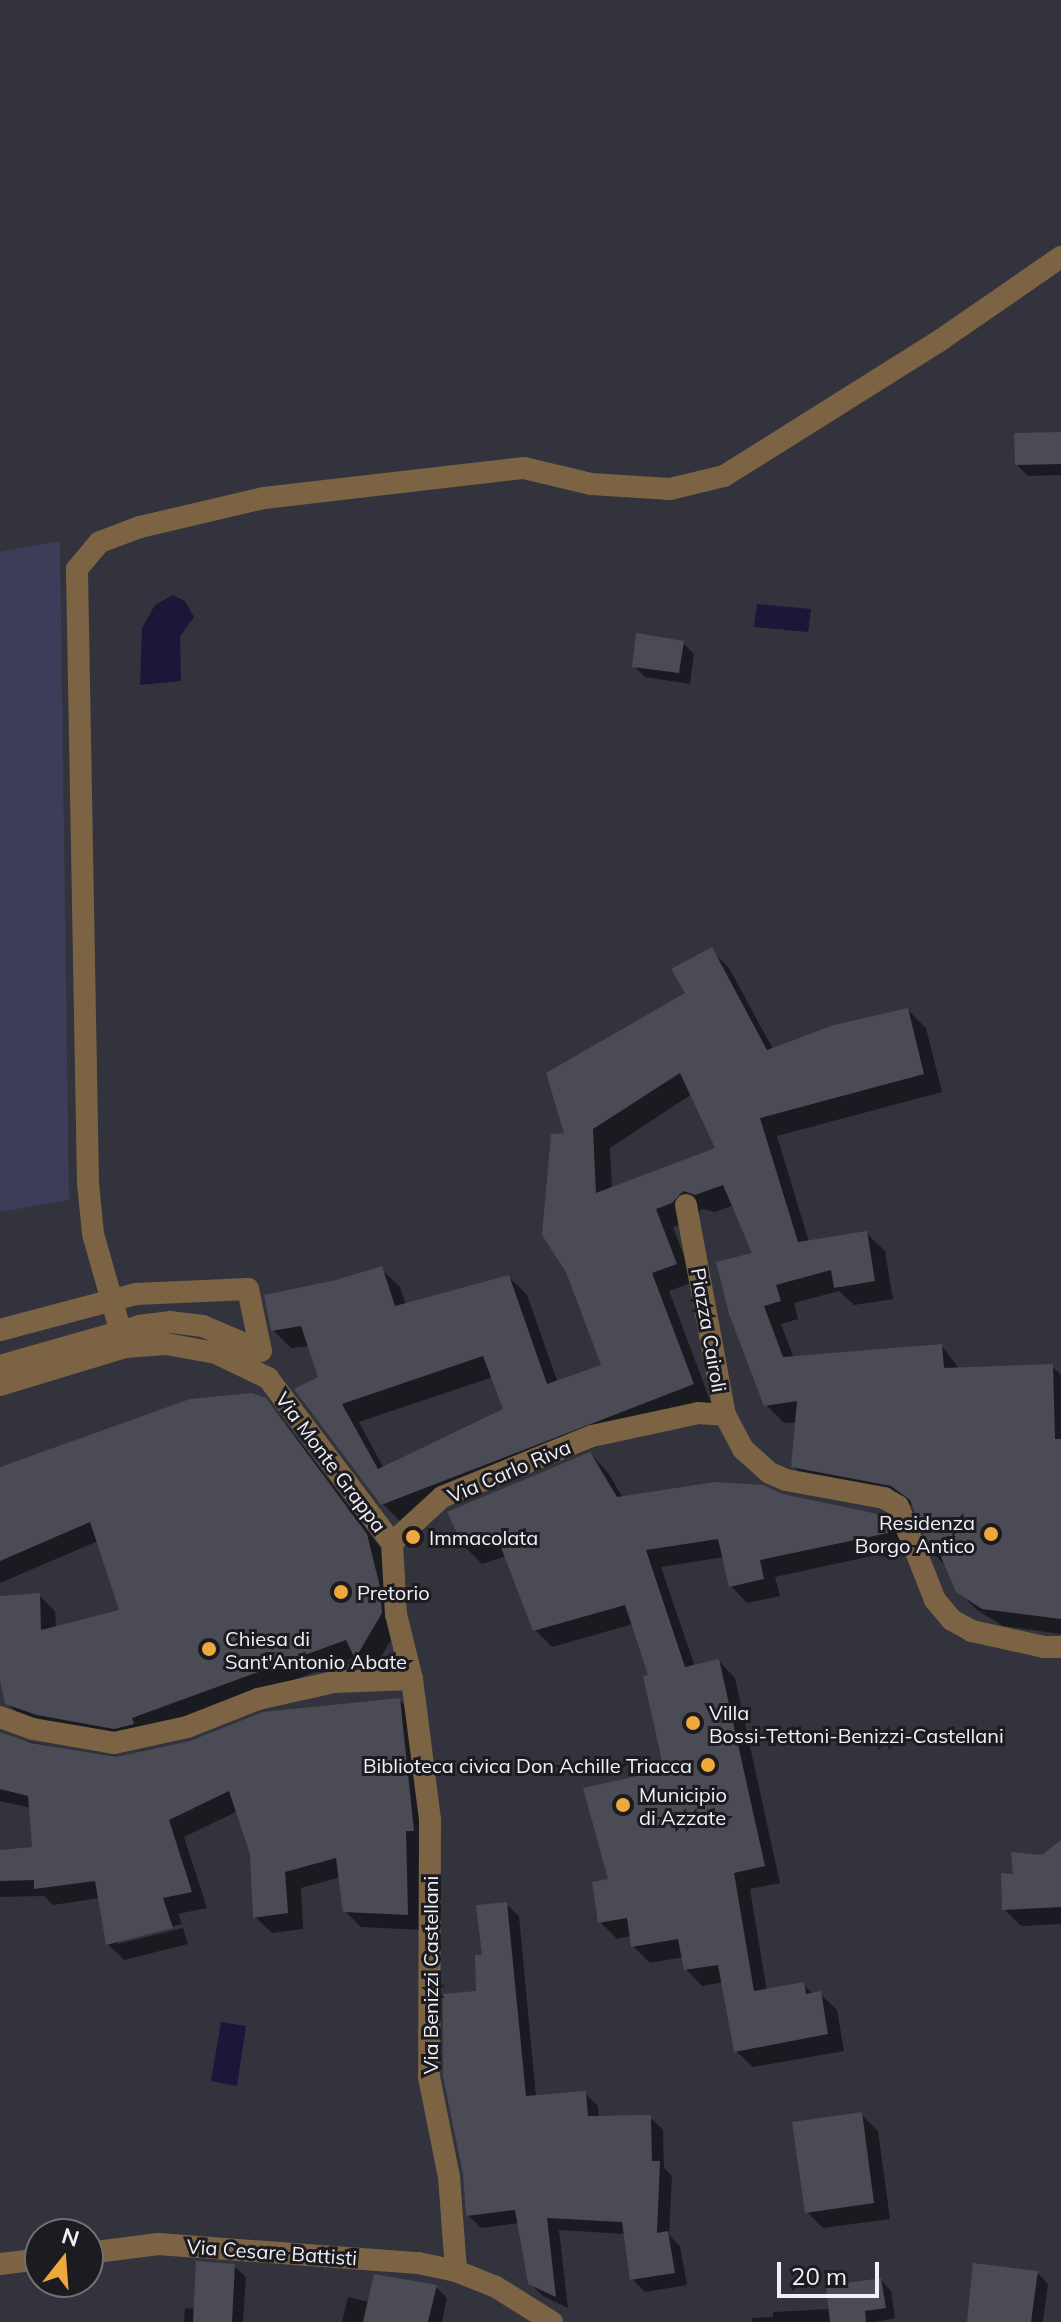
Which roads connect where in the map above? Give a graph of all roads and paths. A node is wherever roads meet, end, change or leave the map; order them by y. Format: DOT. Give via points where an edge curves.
graph roads {
  1 [pos="1061,257"];
  2 [pos="686,1205"];
  3 [pos="113,1301"];
  4 [pos="0,1330"];
  5 [pos="122,1339"];
  6 [pos="0,1366"];
  7 [pos="0,1385"];
  8 [pos="725,1415"];
  9 [pos="592,1436"];
  10 [pos="392,1543"];
  11 [pos="1061,1647"];
  12 [pos="412,1679"];
  13 [pos="0,1717"];
  14 [pos="104,2251"];
  15 [pos="24,2261"];
  16 [pos="0,2264"];
  17 [pos="456,2271"];
  18 [pos="552,2322"];
  1 -- 3 [label="street" via="724,476 670,489 591,484 524,468 264,498 140,527 100,542 77,569 88,1183 93,1234"];
  2 -- 8 [label="street, Piazza Cairoli"];
  3 -- 4 [label="street"];
  3 -- 5 [label="street"];
  3 -- 5 [label="street" via="176,1290 248,1289 261,1351 203,1326 171,1322"];
  5 -- 6 [label="street"];
  5 -- 7 [label="street, Via Monte Grappa"];
  5 -- 10 [label="street, Via Monte Grappa" via="216,1353 268,1378"];
  8 -- 9 [label="street, Piazza Cairoli" via="698,1413"];
  8 -- 11 [label="street" via="743,1449 770,1473 884,1498 898,1506 935,1600 952,1620 972,1631"];
  9 -- 10 [label="street, Via Carlo Riva" via="442,1497"];
  10 -- 12 [label="street, Via Monte Grappa" via="396,1614"];
  12 -- 13 [label="street" via="334,1682 258,1699 187,1727 114,1743 33,1729"];
  12 -- 17 [label="street, Via Benizzi Castellani" via="430,1819 429,2077 449,2177"];
  14 -- 17 [label="street, Via Cesare Battisti" via="158,2244 418,2263"];
  15 -- 16 [label="street"];
  17 -- 18 [label="street, Via Cesare Battisti" via="496,2287"];
}
